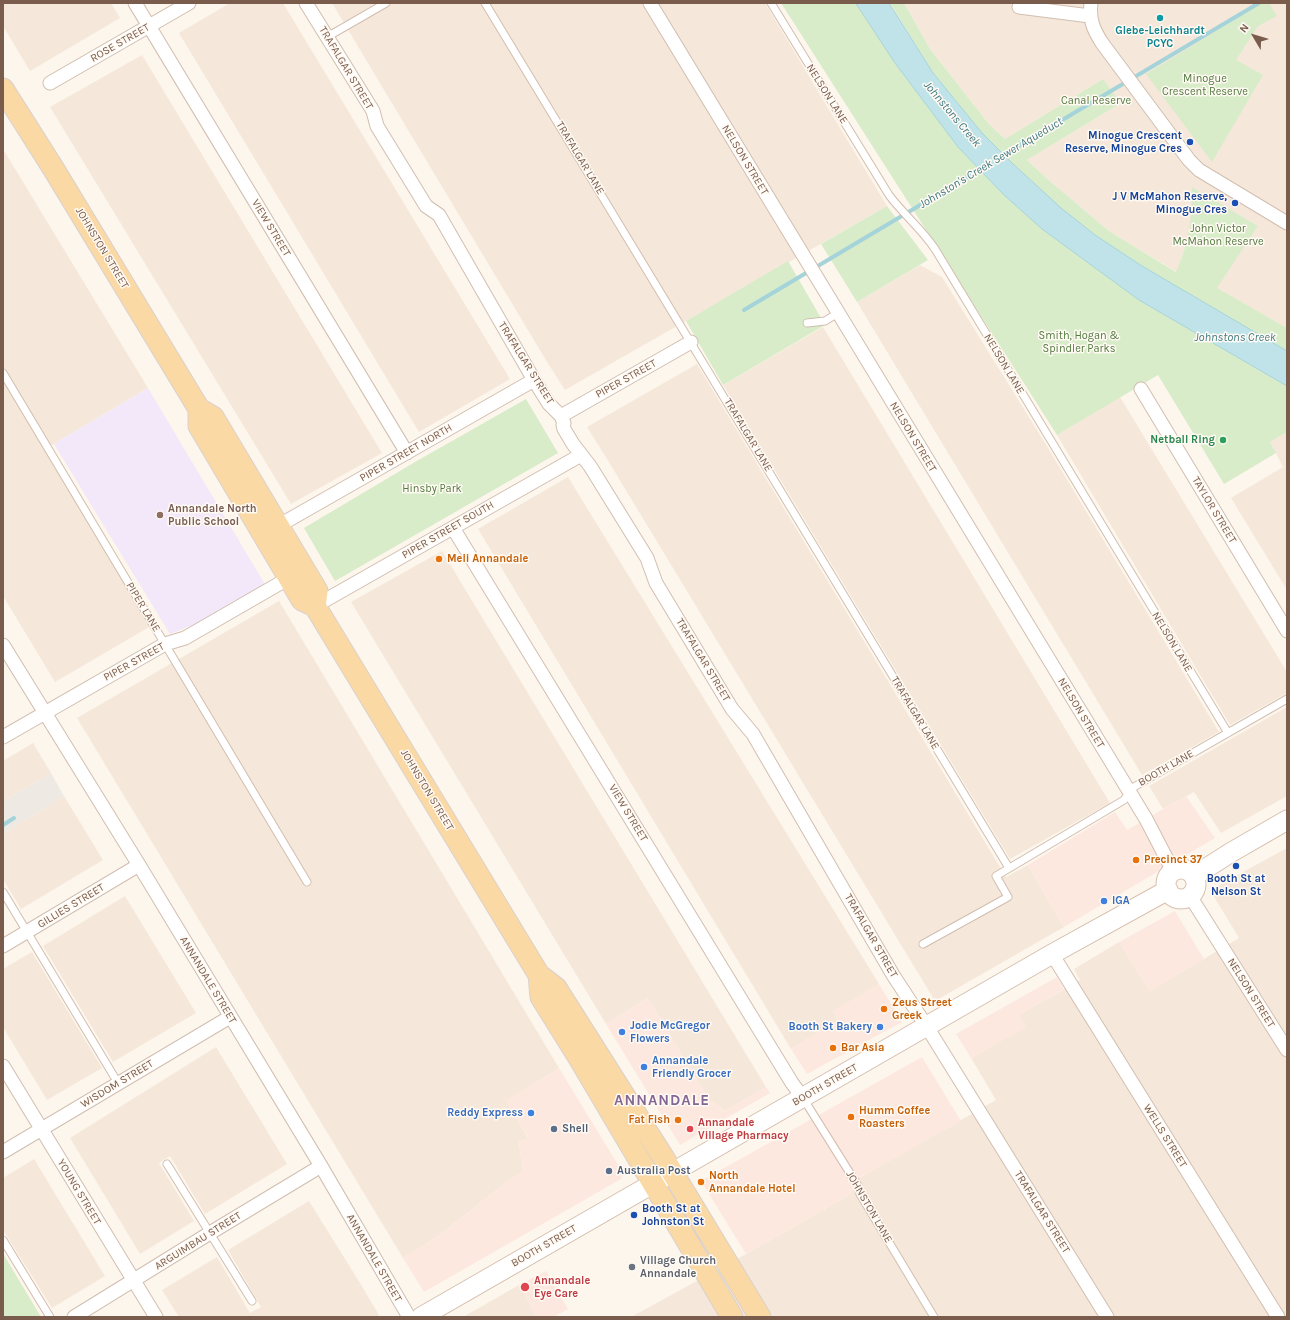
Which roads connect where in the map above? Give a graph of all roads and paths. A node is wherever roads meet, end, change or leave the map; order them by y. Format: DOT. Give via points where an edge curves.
graph roads {
  1 [pos="135,3"];
  2 [pos="189,3"];
  3 [pos="306,3"];
  4 [pos="386,3"];
  5 [pos="485,3"];
  6 [pos="650,3"];
  7 [pos="771,3"];
  8 [pos="1019,7"];
  9 [pos="1090,10"];
  10 [pos="150,26"];
  11 [pos="327,37"];
  12 [pos="50,83"];
  13 [pos="6,100"];
  14 [pos="1287,223"];
  15 [pos="838,313"];
  16 [pos="807,323"];
  17 [pos="691,342"];
  18 [pos="3,373"];
  19 [pos="534,380"];
  20 [pos="1141,389"];
  21 [pos="199,409"];
  22 [pos="562,416"];
  23 [pos="407,453"];
  24 [pos="581,455"];
  25 [pos="278,526"];
  26 [pos="453,528"];
  27 [pos="288,578"];
  28 [pos="316,606"];
  29 [pos="1287,632"];
  30 [pos="165,644"];
  31 [pos="3,645"];
  32 [pos="1287,699"];
  33 [pos="44,713"];
  34 [pos="1228,733"];
  35 [pos="3,737"];
  36 [pos="1130,793"];
  37 [pos="1287,820"];
  38 [pos="139,865"];
  39 [pos="1009,868"];
  40 [pos="1174,871"];
  41 [pos="1194,876"];
  42 [pos="307,882"];
  43 [pos="1168,890"];
  44 [pos="3,892"];
  45 [pos="1190,896"];
  46 [pos="28,931"];
  47 [pos="923,944"];
  48 [pos="3,946"];
  49 [pos="1052,954"];
  50 [pos="539,975"];
  51 [pos="230,1016"];
  52 [pos="927,1027"];
  53 [pos="1287,1050"];
  54 [pos="3,1066"];
  55 [pos="118,1083"];
  56 [pos="803,1098"];
  57 [pos="42,1129"];
  58 [pos="3,1152"];
  59 [pos="167,1164"];
  60 [pos="321,1166"];
  61 [pos="672,1172"];
  62 [pos="653,1184"];
  63 [pos="210,1233"];
  64 [pos="4,1246"];
  65 [pos="133,1281"];
  66 [pos="252,1301"];
  67 [pos="50,1317"];
  68 [pos="74,1317"];
  69 [pos="156,1317"];
  70 [pos="409,1317"];
  71 [pos="421,1317"];
  72 [pos="732,1317"];
  73 [pos="760,1317"];
  74 [pos="934,1317"];
  75 [pos="1107,1317"];
  76 [pos="1278,1317"];
  1 -- 10 [label="street, VIEW STREET"];
  2 -- 10 [label="street, ROSE STREET"];
  3 -- 11 [label="street, TRAFALGAR STREET"];
  4 -- 11 [label="lane"];
  5 -- 17 [label="lane, TRAFALGAR LANE"];
  6 -- 15 [label="street, NELSON STREET"];
  7 -- 34 [label="lane, NELSON LANE" via="889,195 935,249"];
  8 -- 9 [label="street"];
  9 -- 14 [label="street" via="1094,28 1102,43 1194,166"];
  10 -- 12 [label="street, ROSE STREET"];
  10 -- 23 [label="street, VIEW STREET"];
  11 -- 19 [label="street, TRAFALGAR STREET" via="373,111 377,126 426,206 439,215"];
  13 -- 21 [label="main road, JOHNSTON STREET" via="53,168"];
  15 -- 16 [label="lane" via="825,321"];
  15 -- 36 [label="street, NELSON STREET"];
  17 -- 22 [label="street, PIPER STREET"];
  17 -- 39 [label="lane, TRAFALGAR LANE"];
  18 -- 30 [label="lane, PIPER LANE"];
  19 -- 22 [label="street, TRAFALGAR STREET" via="550,404"];
  19 -- 23 [label="street, PIPER STREET NORTH"];
  20 -- 29 [label="street, TAYLOR STREET"];
  21 -- 25 [label="main road, JOHNSTON STREET" via="213,417"];
  21 -- 27 [label="main road, JOHNSTON STREET" via="199,426"];
  22 -- 24 [label="street, TRAFALGAR STREET" via="564,428"];
  23 -- 25 [label="street, PIPER STREET NORTH"];
  24 -- 26 [label="street, PIPER STREET SOUTH"];
  24 -- 52 [label="street, TRAFALGAR STREET" via="647,558 660,590 732,709 753,734 889,968"];
  25 -- 28 [label="main road, JOHNSTON STREET" via="317,591"];
  26 -- 28 [label="street, PIPER STREET SOUTH"];
  26 -- 56 [label="street, VIEW STREET"];
  27 -- 28 [label="main road, JOHNSTON STREET" via="302,600"];
  27 -- 30 [label="street, PIPER STREET" via="185,638"];
  28 -- 50 [label="main road, JOHNSTON STREET"];
  30 -- 33 [label="street, PIPER STREET"];
  30 -- 42 [label="lane, PIPER LANE"];
  31 -- 33 [label="street, ANNANDALE STREET"];
  32 -- 34 [label="lane, BOOTH LANE"];
  33 -- 35 [label="street, PIPER STREET"];
  33 -- 38 [label="street, ANNANDALE STREET"];
  34 -- 36 [label="lane, BOOTH LANE" via="1134,787"];
  36 -- 39 [label="lane, BOOTH LANE" via="1124,800"];
  36 -- 40 [label="street, NELSON STREET"];
  37 -- 41 [label="main road"];
  38 -- 46 [label="street, GILLIES STREET"];
  38 -- 51 [label="street, ANNANDALE STREET"];
  39 -- 47 [label="lane, BOOTH LANE" via="996,876 1008,896"];
  40 -- 41 [label="main road" via="1182,869 1190,871"];
  40 -- 43 [label="main road" via="1167,881"];
  41 -- 45 [label="main road" via="1196,888"];
  43 -- 45 [label="main road" via="1178,898"];
  43 -- 49 [label="main road, BOOTH STREET"];
  44 -- 46 [label="lane"];
  45 -- 53 [label="street, NELSON STREET"];
  46 -- 48 [label="street, GILLIES STREET"];
  46 -- 55 [label="lane"];
  49 -- 52 [label="main road, BOOTH STREET"];
  49 -- 76 [label="street, WELLS STREET"];
  50 -- 61 [label="main road, JOHNSTON STREET" via="556,988"];
  50 -- 62 [label="main road, JOHNSTON STREET" via="541,997"];
  51 -- 55 [label="street, WISDOM STREET"];
  51 -- 60 [label="street, ANNANDALE STREET"];
  52 -- 56 [label="main road, BOOTH STREET"];
  52 -- 75 [label="street, TRAFALGAR STREET"];
  54 -- 57 [label="street, YOUNG STREET"];
  55 -- 57 [label="street, WISDOM STREET"];
  56 -- 61 [label="main road, BOOTH STREET"];
  56 -- 74 [label="lane, JOHNSTON LANE" via="858,1186 860,1194"];
  57 -- 58 [label="street, WISDOM STREET"];
  57 -- 65 [label="street, YOUNG STREET"];
  59 -- 63 [label="lane"];
  60 -- 63 [label="street, ARGUIMBAU STREET"];
  60 -- 70 [label="street, ANNANDALE STREET"];
  61 -- 62 [label="main road, BOOTH STREET"];
  61 -- 73 [label="main road, JOHNSTON STREET"];
  62 -- 71 [label="main road, BOOTH STREET"];
  62 -- 72 [label="main road, JOHNSTON STREET"];
  63 -- 65 [label="street, ARGUIMBAU STREET"];
  63 -- 66 [label="lane"];
  64 -- 67 [label="lane"];
  65 -- 68 [label="street, ARGUIMBAU STREET"];
  65 -- 69 [label="street, YOUNG STREET"];
}
